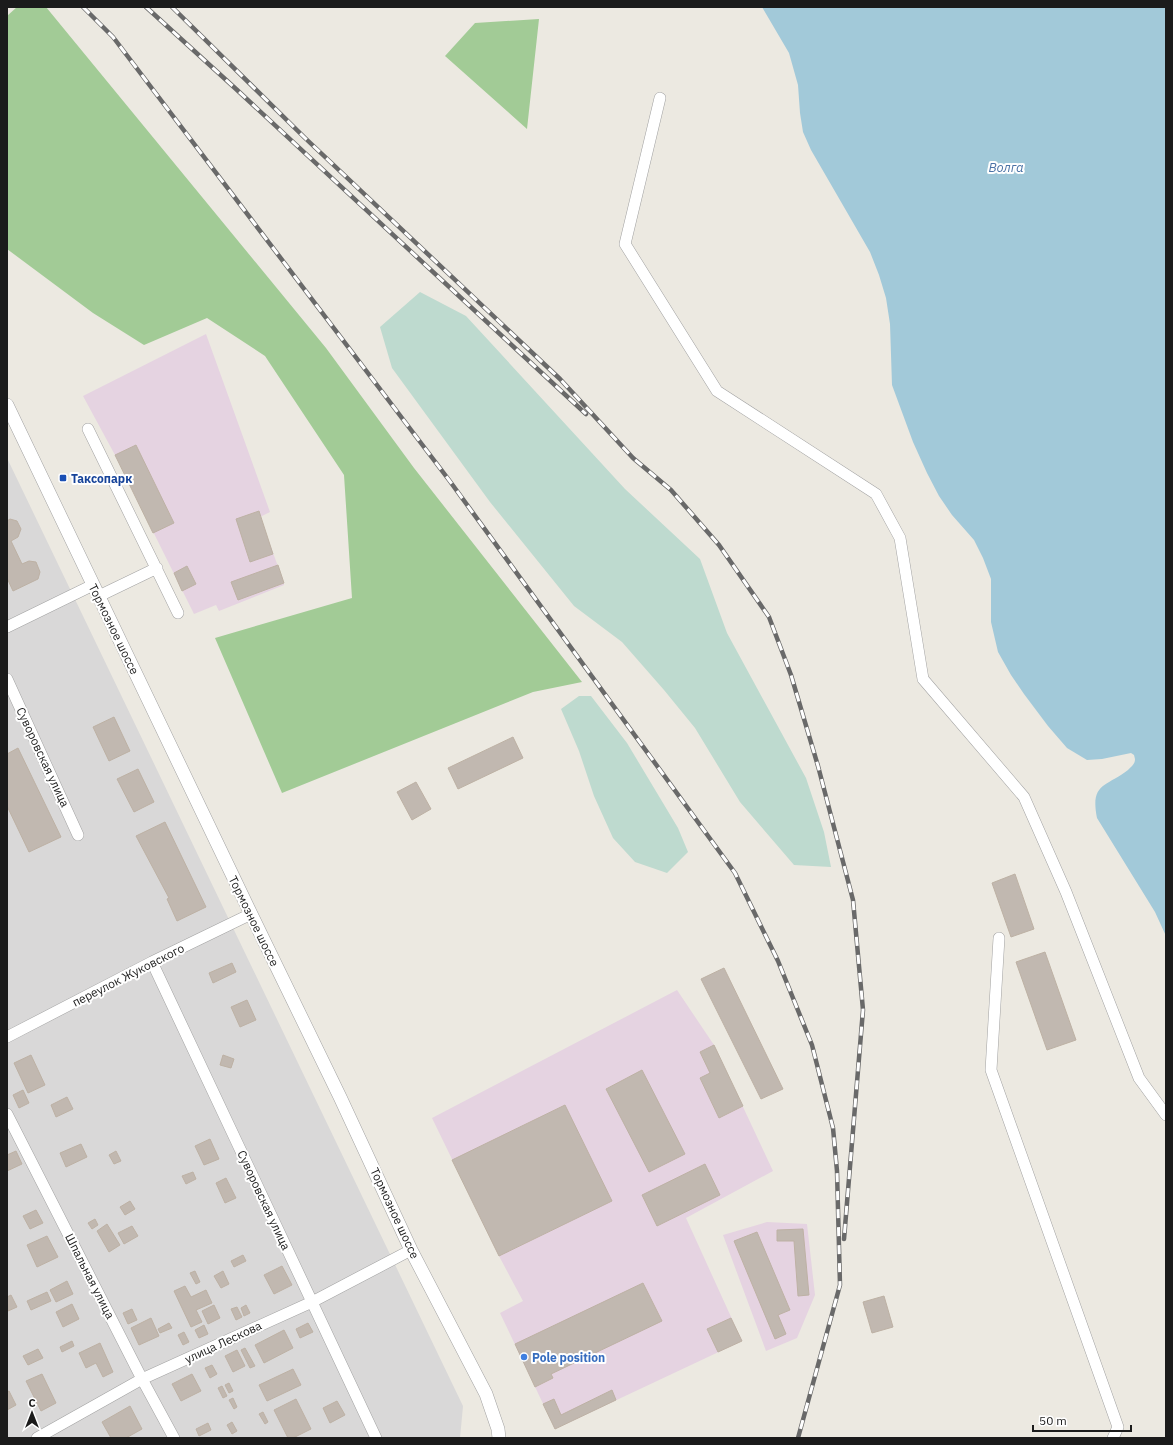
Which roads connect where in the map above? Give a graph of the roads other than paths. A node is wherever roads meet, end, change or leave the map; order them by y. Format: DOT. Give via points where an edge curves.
graph roads {
  1 [pos="660,98"];
  2 [pos="7,405"];
  3 [pos="88,429"];
  4 [pos="157,568"];
  5 [pos="96,590"];
  6 [pos="178,614"];
  7 [pos="7,627"];
  8 [pos="7,680"];
  9 [pos="78,835"];
  10 [pos="251,914"];
  11 [pos="999,938"];
  12 [pos="152,962"];
  13 [pos="7,1037"];
  14 [pos="7,1114"];
  15 [pos="1166,1115"];
  16 [pos="411,1250"];
  17 [pos="312,1302"];
  18 [pos="142,1379"];
  19 [pos="37,1438"];
  20 [pos="174,1438"];
  21 [pos="376,1438"];
  22 [pos="498,1438"];
  23 [pos="1113,1438"];
  1 -- 15 [label="street" via="625,244 717,391 876,494 900,538 923,679 1024,797 1066,892 1139,1078"];
  2 -- 5 [label="street, Тормозное шоссе"];
  3 -- 4 [label="street"];
  4 -- 5 [label="street"];
  4 -- 6 [label="street"];
  5 -- 7 [label="street"];
  5 -- 10 [label="street, Тормозное шоссе"];
  8 -- 9 [label="street, Суворовская улица"];
  10 -- 12 [label="street, переулок Жуковского"];
  10 -- 16 [label="street, Тормозное шоссе"];
  11 -- 23 [label="street" via="991,1070 1118,1427"];
  12 -- 13 [label="street, переулок Жуковского"];
  12 -- 17 [label="street, Суворовская улица"];
  14 -- 18 [label="street, Шпальная улица"];
  16 -- 17 [label="street, улица Лескова"];
  16 -- 22 [label="street, Тормозное шоссе" via="486,1394 498,1428"];
  17 -- 18 [label="street, улица Лескова"];
  17 -- 21 [label="street, Суворовская улица"];
  18 -- 19 [label="street, улица Лескова"];
  18 -- 20 [label="street, Шпальная улица"];
}
